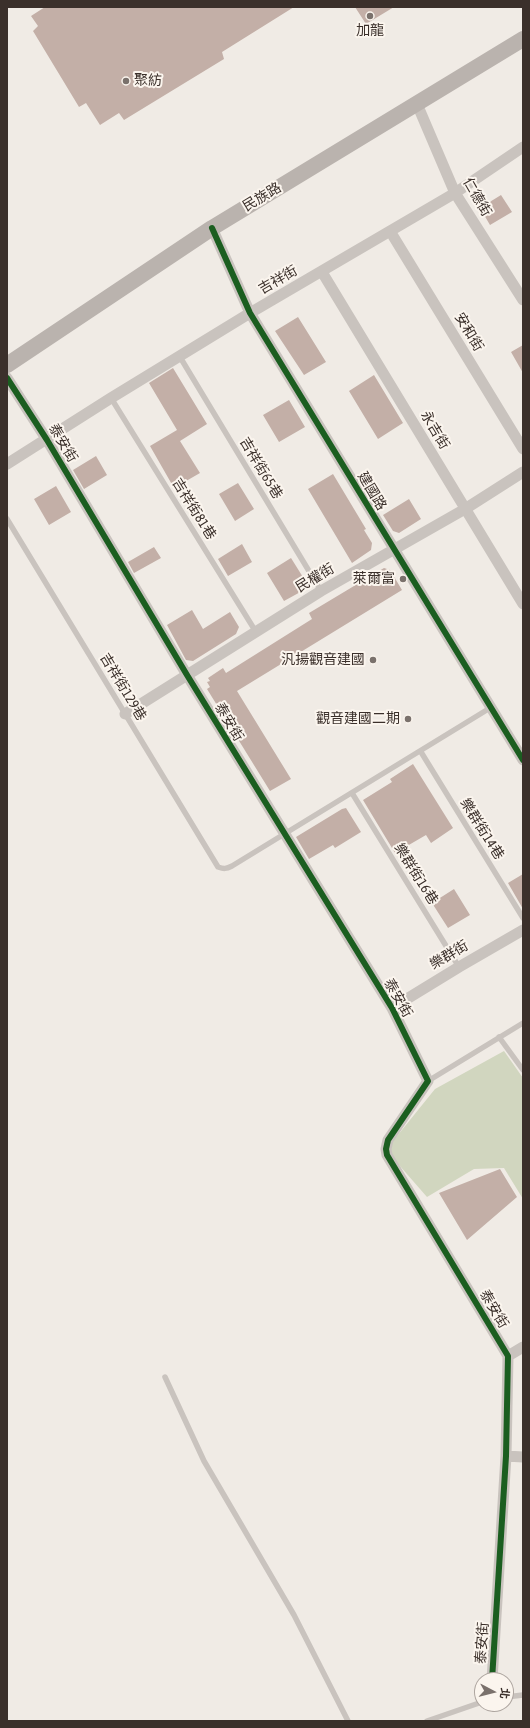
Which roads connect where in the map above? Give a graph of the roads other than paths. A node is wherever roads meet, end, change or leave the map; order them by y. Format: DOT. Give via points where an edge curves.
graph roads {
  1 [pos="523,39"];
  2 [pos="417,104"];
  3 [pos="523,148"];
  4 [pos="455,193"];
  5 [pos="212,228"];
  6 [pos="390,231"];
  7 [pos="322,272"];
  8 [pos="523,300"];
  9 [pos="250,313"];
  10 [pos="180,357"];
  11 [pos="7,365"];
  12 [pos="7,378"];
  13 [pos="111,398"];
  14 [pos="47,440"];
  15 [pos="523,449"];
  16 [pos="7,464"];
  17 [pos="523,472"];
  18 [pos="465,508"];
  19 [pos="7,519"];
  20 [pos="393,549"];
  21 [pos="320,591"];
  22 [pos="523,604"];
  23 [pos="256,632"];
  24 [pos="187,675"];
  25 [pos="490,708"];
  26 [pos="125,714"];
  27 [pos="421,752"];
  28 [pos="523,760"];
  29 [pos="352,793"];
  30 [pos="283,834"];
  31 [pos="523,918"];
  32 [pos="523,930"];
  33 [pos="459,967"];
  34 [pos="392,1008"];
  35 [pos="523,1023"];
  36 [pos="499,1037"];
  37 [pos="523,1070"];
  38 [pos="428,1081"];
  39 [pos="523,1347"];
  40 [pos="508,1356"];
  41 [pos="165,1377"];
  42 [pos="506,1456"];
  43 [pos="523,1457"];
  44 [pos="492,1672"];
  45 [pos="474,1705"];
  46 [pos="348,1721"];
  47 [pos="427,1721"];
  1 -- 2 [label="street, 民族路"];
  2 -- 4 [label="street, 仁德街"];
  2 -- 5 [label="street, 民族路"];
  3 -- 4 [label="street, 吉祥街"];
  4 -- 6 [label="street, 吉祥街"];
  4 -- 8 [label="street, 仁德街"];
  5 -- 9 [label="street, 建國路"];
  5 -- 11 [label="street, 民族路"];
  6 -- 7 [label="street, 吉祥街"];
  6 -- 15 [label="street, 安和街"];
  7 -- 9 [label="street, 吉祥街"];
  7 -- 18 [label="street, 永吉街"];
  9 -- 10 [label="street, 吉祥街"];
  9 -- 20 [label="street, 建國路"];
  10 -- 13 [label="street, 吉祥街"];
  10 -- 21 [label="lane, 吉祥街65巷"];
  12 -- 14 [label="street, 泰安街"];
  13 -- 14 [label="street, 吉祥街"];
  13 -- 23 [label="lane, 吉祥街81巷"];
  14 -- 16 [label="street, 吉祥街"];
  14 -- 24 [label="street, 泰安街"];
  17 -- 18 [label="street, 民權街"];
  18 -- 20 [label="street, 民權街"];
  18 -- 22 [label="street, 永吉街"];
  19 -- 26 [label="lane, 吉祥街129巷"];
  20 -- 21 [label="street, 民權街"];
  20 -- 25 [label="street, 建國路"];
  21 -- 23 [label="street, 民權街"];
  23 -- 24 [label="street, 民權街"];
  24 -- 26 [label="street, 民權街"];
  24 -- 30 [label="street, 泰安街"];
  25 -- 27 [label="lane"];
  25 -- 28 [label="street, 建國路"];
  26 -- 30 [label="lane, 吉祥街129巷" via="218,867 225,869 232,866"];
  27 -- 29 [label="lane"];
  27 -- 31 [label="lane, 樂群街14巷"];
  29 -- 30 [label="lane"];
  29 -- 33 [label="lane, 樂群街16巷"];
  30 -- 34 [label="street, 泰安街"];
  32 -- 33 [label="street, 樂群街"];
  33 -- 34 [label="street, 樂群街"];
  34 -- 38 [label="street, 泰安街"];
  35 -- 36 [label="lane"];
  36 -- 37 [label="lane"];
  36 -- 38 [label="lane"];
  38 -- 40 [label="street, 泰安街" via="388,1140 388,1156"];
  39 -- 40 [label="street"];
  40 -- 42 [label="street, 泰安街"];
  41 -- 46 [label="lane" via="204,1461 294,1615"];
  42 -- 43 [label="street"];
  42 -- 44 [label="street, 泰安街"];
  45 -- 47 [label="lane"];
}
